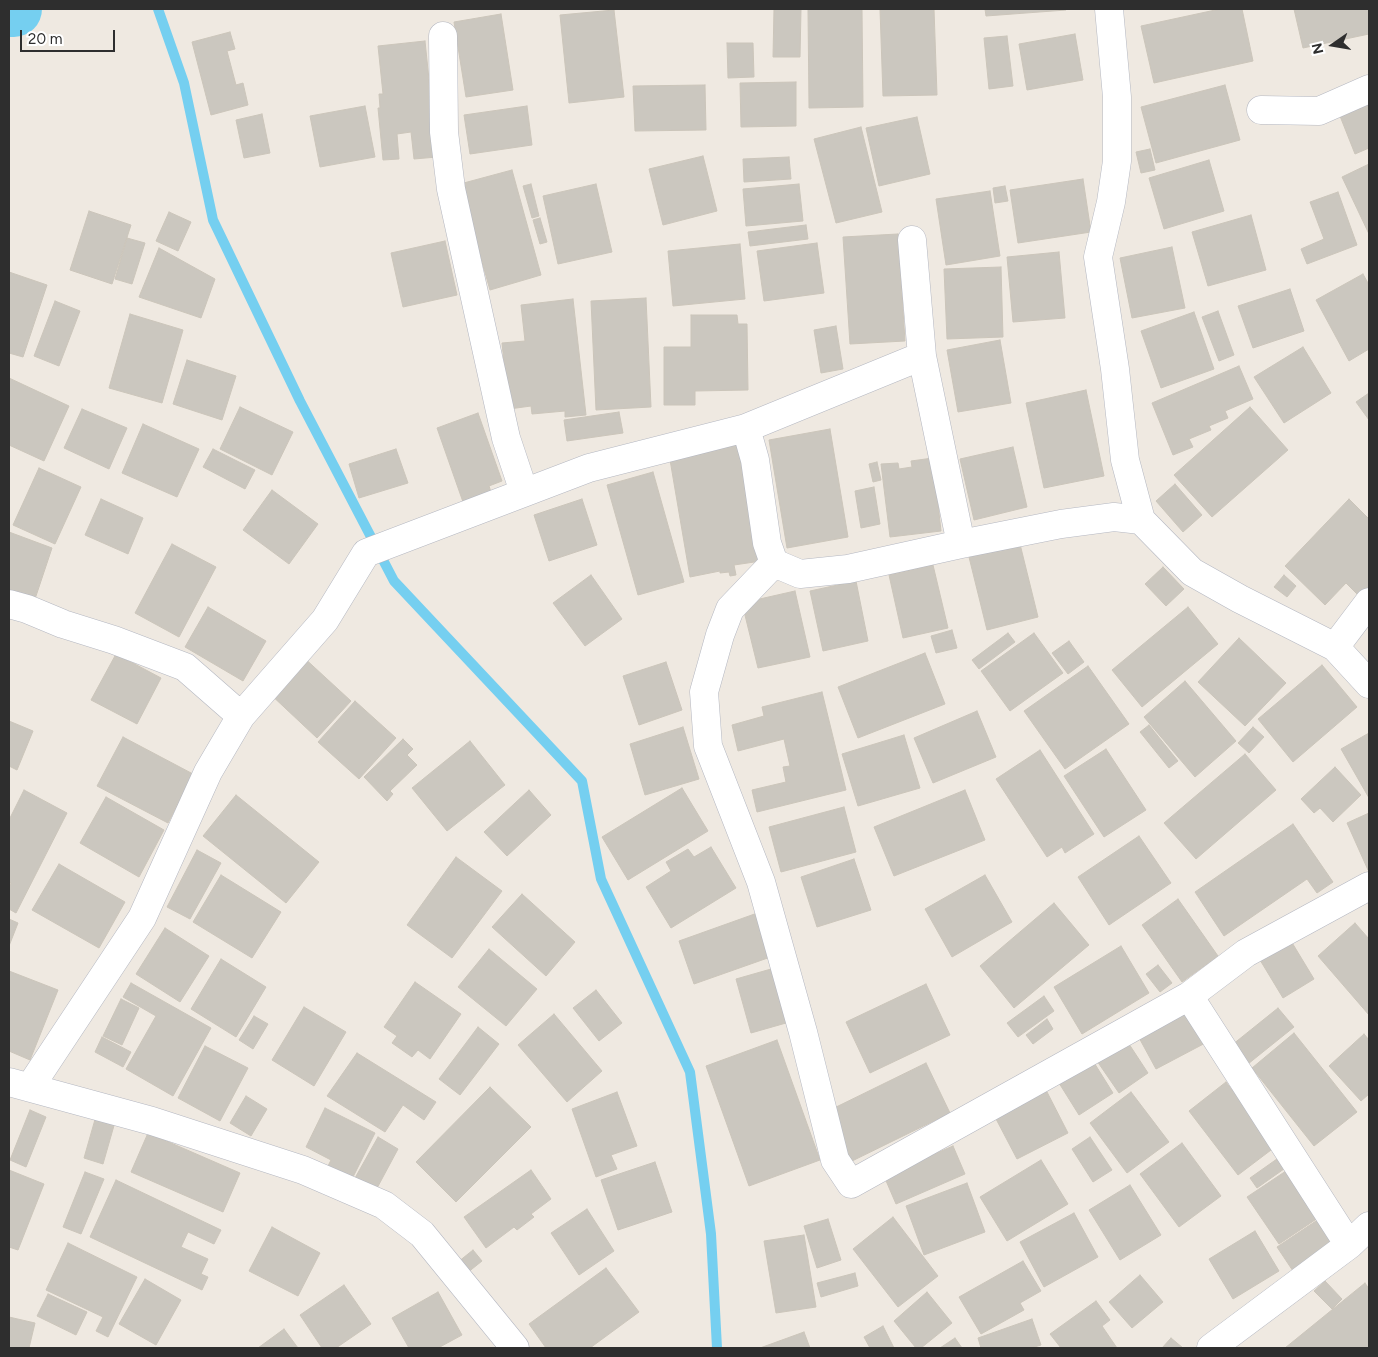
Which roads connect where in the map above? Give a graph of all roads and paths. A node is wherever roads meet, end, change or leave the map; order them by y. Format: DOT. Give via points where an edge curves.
graph roads {
  1 [pos="1109,9"];
  2 [pos="443,36"];
  3 [pos="1369,89"];
  4 [pos="1261,110"];
  5 [pos="912,240"];
  6 [pos="922,356"];
  7 [pos="746,428"];
  8 [pos="524,492"];
  9 [pos="1141,520"];
  10 [pos="960,544"];
  11 [pos="774,563"];
  12 [pos="1369,602"];
  13 [pos="9,604"];
  14 [pos="1335,647"];
  15 [pos="1369,684"];
  16 [pos="241,716"];
  17 [pos="1369,886"];
  18 [pos="1189,996"];
  19 [pos="19,1085"];
  20 [pos="1369,1226"];
  21 [pos="1349,1245"];
  22 [pos="515,1348"];
  23 [pos="1211,1348"];
  1 -- 9 [label="street" via="1117,97 1117,161 1098,257 1125,460"];
  2 -- 8 [label="street" via="444,132 451,189 506,438"];
  3 -- 4 [label="street" via="1319,111"];
  5 -- 6 [label="street"];
  6 -- 7 [label="street"];
  6 -- 10 [label="street"];
  7 -- 8 [label="street" via="589,468"];
  7 -- 11 [label="street" via="755,460 767,543"];
  8 -- 16 [label="street" via="375,549 324,620"];
  9 -- 10 [label="street" via="1114,517 1078,521"];
  9 -- 14 [label="street" via="1192,572"];
  10 -- 11 [label="street" via="848,569 800,574"];
  11 -- 18 [label="street" via="730,609 720,635 704,692 708,746 761,882 835,1160 851,1184"];
  12 -- 14 [label="street"];
  13 -- 16 [label="street" via="185,667"];
  14 -- 15 [label="street"];
  16 -- 19 [label="street" via="208,772 142,918"];
  17 -- 18 [label="street" via="1246,953"];
  18 -- 21 [label="street"];
  19 -- 22 [label="street" via="152,1121 284,1164 384,1204 422,1234"];
  20 -- 21 [label="street"];
  21 -- 23 [label="street"];
}
